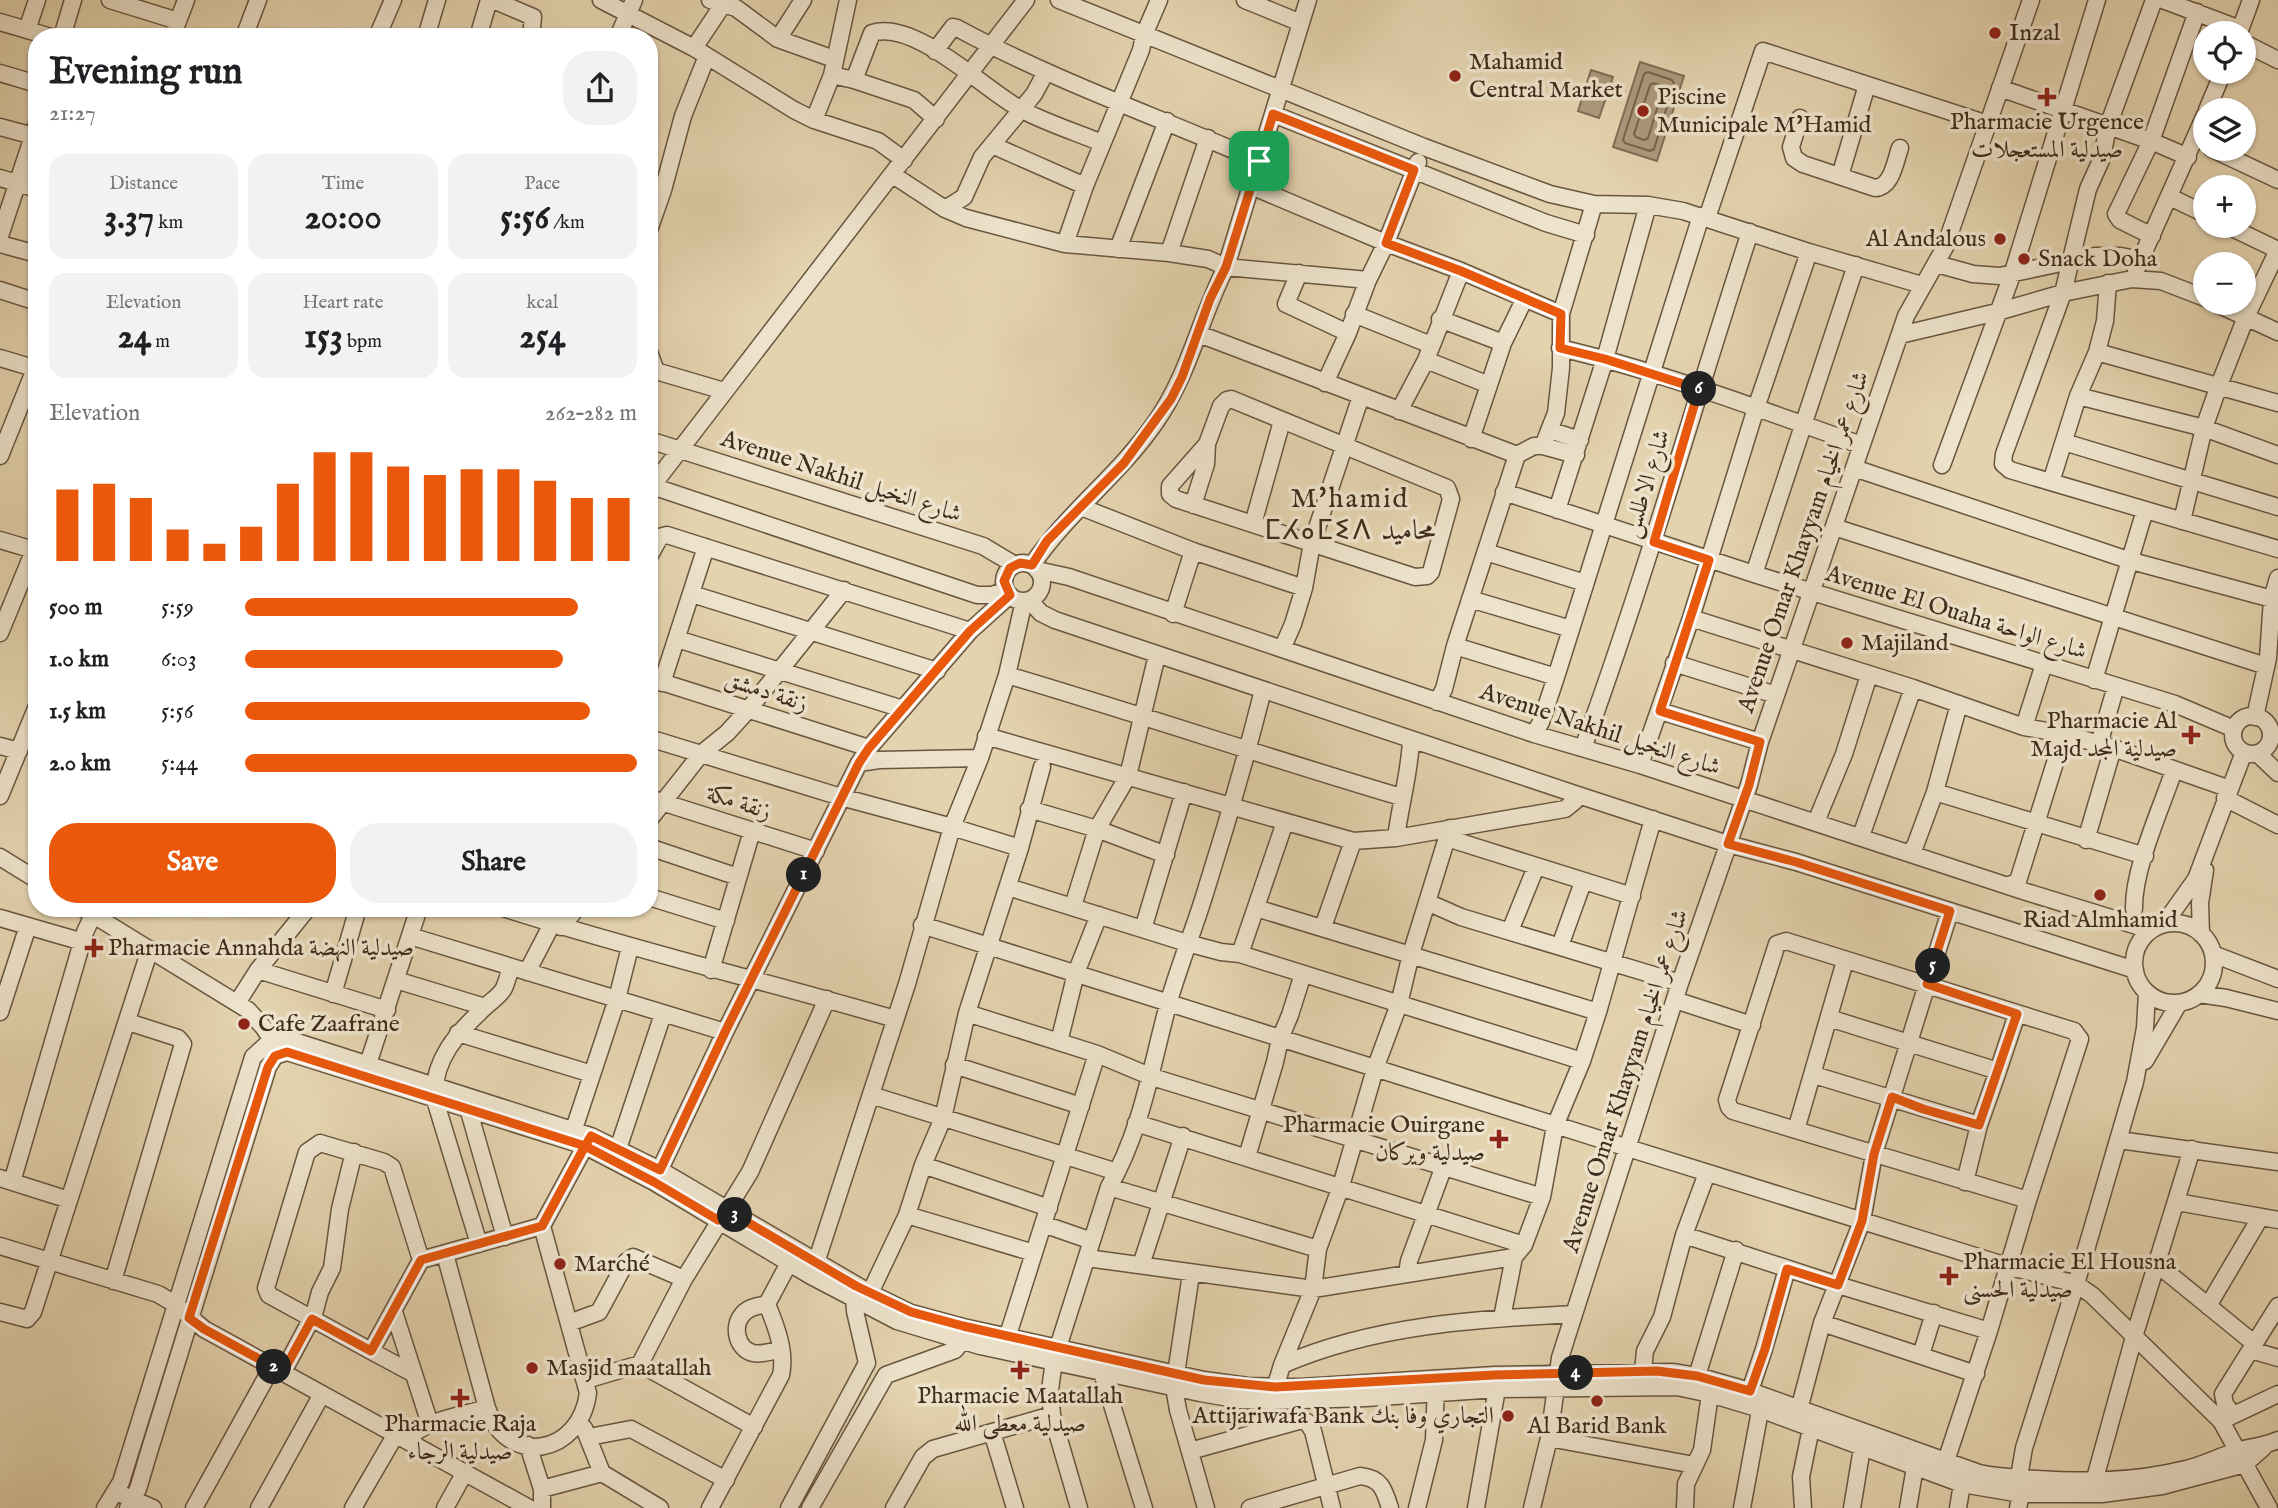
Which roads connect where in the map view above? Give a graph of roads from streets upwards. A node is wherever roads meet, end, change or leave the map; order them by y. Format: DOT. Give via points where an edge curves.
graph roads {
  1 [pos="37,0"];
  2 [pos="73,0"];
  3 [pos="110,0"];
  4 [pos="186,0"];
  5 [pos="258,0"];
  6 [pos="393,0"];
  7 [pos="437,0"];
  8 [pos="491,0"];
  9 [pos="601,0"];
  10 [pos="803,0"];
  11 [pos="848,0"];
  12 [pos="1026,0"];
  13 [pos="1059,0"];
  14 [pos="1159,0"];
  15 [pos="1245,0"];
  16 [pos="1308,0"];
  17 [pos="2031,0"];
  18 [pos="2097,0"];
  19 [pos="2154,0"];
  20 [pos="2163,0"];
  21 [pos="2251,0"];
  22 [pos="720,1"];
  23 [pos="631,7"];
  24 [pos="2197,12"];
  25 [pos="2214,21"];
  26 [pos="2245,21"];
  27 [pos="0,22"];
  28 [pos="1301,23"];
  29 [pos="65,28"];
  30 [pos="173,28"];
  31 [pos="175,28"];
  32 [pos="247,28"];
  33 [pos="381,28"];
  34 [pos="429,28"];
  35 [pos="481,28"];
  36 [pos="532,28"];
  37 [pos="622,28"];
  38 [pos="27,30"];
  39 [pos="1144,35"];
  40 [pos="778,39"];
  41 [pos="2256,45"];
  42 [pos="992,47"];
  43 [pos="935,51"];
  44 [pos="701,52"];
  45 [pos="2278,60"];
  46 [pos="833,67"];
  47 [pos="1046,72"];
  48 [pos="0,73"];
  49 [pos="970,73"];
  50 [pos="854,80"];
  51 [pos="28,81"];
  52 [pos="1867,85"];
  53 [pos="1281,88"];
  54 [pos="2000,88"];
  55 [pos="1120,102"];
  56 [pos="1020,109"];
  57 [pos="2063,111"];
  58 [pos="1273,114"];
  59 [pos="1800,118"];
  60 [pos="936,119"];
  61 [pos="814,120"];
  62 [pos="1167,121"];
  63 [pos="1988,124"];
  64 [pos="2108,126"];
  65 [pos="0,127"];
  66 [pos="28,132"];
  67 [pos="1208,138"];
  68 [pos="2151,141"];
  69 [pos="1102,143"];
  70 [pos="992,145"];
  71 [pos="1424,147"];
  72 [pos="1900,148"];
  73 [pos="2193,151"];
  74 [pos="28,156"];
  75 [pos="2188,157"];
  76 [pos="904,160"];
  77 [pos="1259,161"];
  78 [pos="2238,161"];
  79 [pos="1414,170"];
  80 [pos="893,175"];
  81 [pos="1840,176"];
  82 [pos="0,178"];
  83 [pos="2278,180"];
  84 [pos="18,184"];
  85 [pos="1085,186"];
  86 [pos="1251,186"];
  87 [pos="28,187"];
  88 [pos="2170,197"];
  89 [pos="658,204"];
  90 [pos="1594,204"];
  91 [pos="1648,205"];
  92 [pos="2193,208"];
  93 [pos="945,209"];
  94 [pos="1704,217"];
  95 [pos="1750,232"];
  96 [pos="1586,235"];
  97 [pos="0,236"];
  98 [pos="2152,236"];
  99 [pos="2253,238"];
  100 [pos="1386,243"];
  101 [pos="0,244"];
  102 [pos="1065,244"];
  103 [pos="1118,248"];
  104 [pos="2278,250"];
  105 [pos="28,252"];
  106 [pos="1809,252"];
  107 [pos="1169,253"];
  108 [pos="2141,260"];
  109 [pos="2071,261"];
  110 [pos="1937,264"];
  111 [pos="1856,265"];
  112 [pos="1226,267"];
  113 [pos="1461,271"];
  114 [pos="1299,273"];
  115 [pos="2012,275"];
  116 [pos="2132,279"];
  117 [pos="1368,280"];
  118 [pos="2108,283"];
  119 [pos="1923,285"];
  120 [pos="0,290"];
  121 [pos="2063,293"];
  122 [pos="2193,293"];
  123 [pos="1525,298"];
  124 [pos="28,299"];
  125 [pos="1997,312"];
  126 [pos="1354,314"];
  127 [pos="1561,314"];
  128 [pos="2242,315"];
  129 [pos="2246,317"];
  130 [pos="1440,319"];
  131 [pos="2278,332"];
  132 [pos="1348,333"];
  133 [pos="1199,334"];
  134 [pos="1900,335"];
  135 [pos="1503,343"];
  136 [pos="1560,348"];
  137 [pos="1429,352"];
  138 [pos="2096,352"];
  139 [pos="0,358"];
  140 [pos="1605,359"];
  141 [pos="28,367"];
  142 [pos="658,372"];
  143 [pos="1651,374"];
  144 [pos="1325,383"];
  145 [pos="1489,385"];
  146 [pos="28,388"];
  147 [pos="2218,388"];
  148 [pos="1699,389"];
  149 [pos="723,391"];
  150 [pos="1361,396"];
  151 [pos="2078,396"];
  152 [pos="2278,403"];
  153 [pos="1756,408"];
  154 [pos="1399,411"];
  155 [pos="1282,421"];
  156 [pos="1802,424"];
  157 [pos="2204,428"];
  158 [pos="1549,430"];
  159 [pos="1471,439"];
  160 [pos="2064,442"];
  161 [pos="658,443"];
  162 [pos="1207,444"];
  163 [pos="1343,445"];
  164 [pos="1861,445"];
  165 [pos="1543,446"];
  166 [pos="1578,448"];
  167 [pos="681,449"];
  168 [pos="1,450"];
  169 [pos="1517,455"];
  170 [pos="2278,455"];
  171 [pos="1942,465"];
  172 [pos="1854,468"];
  173 [pos="658,477"];
  174 [pos="2193,480"];
  175 [pos="2051,482"];
  176 [pos="658,490"];
  177 [pos="1504,492"];
  178 [pos="1193,505"];
  179 [pos="1080,507"];
  180 [pos="2278,507"];
  181 [pos="1557,510"];
  182 [pos="2145,510"];
  183 [pos="2182,520"];
  184 [pos="1253,524"];
  185 [pos="1604,526"];
  186 [pos="1833,527"];
  187 [pos="0,540"];
  188 [pos="658,541"];
  189 [pos="1654,542"];
  190 [pos="1312,543"];
  191 [pos="28,546"];
  192 [pos="706,547"];
  193 [pos="2278,549"];
  194 [pos="1193,551"];
  195 [pos="1486,552"];
  196 [pos="1709,560"];
  197 [pos="2128,560"];
  198 [pos="28,564"];
  199 [pos="1028,567"];
  200 [pos="1754,574"];
  201 [pos="2278,578"];
  202 [pos="1585,583"];
  203 [pos="1304,588"];
  204 [pos="844,590"];
  205 [pos="1812,592"];
  206 [pos="692,594"];
  207 [pos="1017,596"];
  208 [pos="1470,599"];
  209 [pos="2272,599"];
  210 [pos="987,603"];
  211 [pos="5,609"];
  212 [pos="1174,614"];
  213 [pos="1691,618"];
  214 [pos="2111,618"];
  215 [pos="1571,629"];
  216 [pos="812,631"];
  217 [pos="970,631"];
  218 [pos="0,634"];
  219 [pos="677,639"];
  220 [pos="1455,646"];
  221 [pos="1791,648"];
  222 [pos="1282,649"];
  223 [pos="1157,655"];
  224 [pos="2271,659"];
  225 [pos="1674,663"];
  226 [pos="2044,664"];
  227 [pos="780,671"];
  228 [pos="937,671"];
  229 [pos="1007,675"];
  230 [pos="1869,675"];
  231 [pos="658,676"];
  232 [pos="1556,677"];
  233 [pos="2094,680"];
  234 [pos="658,681"];
  235 [pos="2116,686"];
  236 [pos="1913,688"];
  237 [pos="1263,690"];
  238 [pos="1776,695"];
  239 [pos="1437,702"];
  240 [pos="1959,704"];
  241 [pos="903,709"];
  242 [pos="748,710"];
  243 [pos="1660,711"];
  244 [pos="1143,716"];
  245 [pos="2267,721"];
  246 [pos="2024,727"];
  247 [pos="2234,729"];
  248 [pos="28,730"];
  249 [pos="1534,734"];
  250 [pos="2064,734"];
  251 [pos="986,736"];
  252 [pos="1411,739"];
  253 [pos="658,741"];
  254 [pos="1760,742"];
  255 [pos="0,746"];
  256 [pos="2106,746"];
  257 [pos="869,748"];
  258 [pos="1583,748"];
  259 [pos="19,751"];
  260 [pos="1247,751"];
  261 [pos="2250,753"];
  262 [pos="701,754"];
  263 [pos="979,758"];
  264 [pos="859,763"];
  265 [pos="1640,765"];
  266 [pos="1042,767"];
  267 [pos="2174,770"];
  268 [pos="2278,773"];
  269 [pos="1128,776"];
  270 [pos="1184,792"];
  271 [pos="1935,792"];
  272 [pos="2227,793"];
  273 [pos="1575,794"];
  274 [pos="0,796"];
  275 [pos="841,797"];
  276 [pos="1401,797"];
  277 [pos="658,798"];
  278 [pos="1744,798"];
  279 [pos="658,801"];
  280 [pos="1230,805"];
  281 [pos="1029,809"];
  282 [pos="1653,820"];
  283 [pos="1285,822"];
  284 [pos="1816,822"];
  285 [pos="2035,822"];
  286 [pos="2278,825"];
  287 [pos="952,827"];
  288 [pos="1097,829"];
  289 [pos="752,831"];
  290 [pos="1448,833"];
  291 [pos="1861,836"];
  292 [pos="1395,838"];
  293 [pos="2086,840"];
  294 [pos="1353,841"];
  295 [pos="1728,844"];
  296 [pos="2210,844"];
  297 [pos="1020,848"];
  298 [pos="658,850"];
  299 [pos="816,851"];
  300 [pos="1909,853"];
  301 [pos="1166,855"];
  302 [pos="2144,856"];
  303 [pos="0,857"];
  304 [pos="1536,867"];
  305 [pos="28,874"];
  306 [pos="738,877"];
  307 [pos="1583,882"];
  308 [pos="2008,886"];
  309 [pos="1008,887"];
  310 [pos="1632,896"];
  311 [pos="658,900"];
  312 [pos="1427,902"];
  313 [pos="1073,906"];
  314 [pos="1256,908"];
  315 [pos="2134,909"];
  316 [pos="1950,911"];
  317 [pos="1099,915"];
  318 [pos="87,917"];
  319 [pos="96,917"];
  320 [pos="300,917"];
  321 [pos="355,917"];
  322 [pos="416,917"];
  323 [pos="532,917"];
  324 [pos="567,917"];
  325 [pos="0,918"];
  326 [pos="726,921"];
  327 [pos="557,925"];
  328 [pos="922,925"];
  329 [pos="29,926"];
  330 [pos="1323,927"];
  331 [pos="2157,927"];
  332 [pos="1143,929"];
  333 [pos="1510,931"];
  334 [pos="2202,934"];
  335 [pos="410,936"];
  336 [pos="83,942"];
  337 [pos="1186,943"];
  338 [pos="987,946"];
  339 [pos="1560,946"];
  340 [pos="630,947"];
  341 [pos="150,949"];
  342 [pos="1240,954"];
  343 [pos="1411,954"];
  344 [pos="2213,954"];
  345 [pos="1845,961"];
  346 [pos="1611,963"];
  347 [pos="519,969"];
  348 [pos="258,970"];
  349 [pos="711,970"];
  350 [pos="2134,970"];
  351 [pos="1076,972"];
  352 [pos="1303,974"];
  353 [pos="752,978"];
  354 [pos="2278,979"];
  355 [pos="396,980"];
  356 [pos="5,981"];
  357 [pos="1680,983"];
  358 [pos="1927,984"];
  359 [pos="2147,993"];
  360 [pos="333,994"];
  361 [pos="2199,994"];
  362 [pos="617,999"];
  363 [pos="827,999"];
  364 [pos="1675,1000"];
  365 [pos="1169,1002"];
  366 [pos="237,1003"];
  367 [pos="2179,1003"];
  368 [pos="1399,1004"];
  369 [pos="485,1007"];
  370 [pos="387,1010"];
  371 [pos="2278,1011"];
  372 [pos="0,1012"];
  373 [pos="1598,1012"];
  374 [pos="967,1013"];
  375 [pos="663,1014"];
  376 [pos="2017,1014"];
  377 [pos="1829,1018"];
  378 [pos="895,1019"];
  379 [pos="128,1022"];
  380 [pos="1752,1026"];
  381 [pos="725,1032"];
  382 [pos="458,1033"];
  383 [pos="1280,1039"];
  384 [pos="1059,1042"];
  385 [pos="1909,1043"];
  386 [pos="276,1047"];
  387 [pos="1097,1054"];
  388 [pos="1582,1061"];
  389 [pos="368,1064"];
  390 [pos="954,1065"];
  391 [pos="1376,1069"];
  392 [pos="1998,1071"];
  393 [pos="592,1074"];
  394 [pos="1814,1074"];
  395 [pos="1152,1077"];
  396 [pos="2135,1082"];
  397 [pos="435,1092"];
  398 [pos="872,1095"];
  399 [pos="1892,1097"];
  400 [pos="466,1102"];
  401 [pos="1081,1106"];
  402 [pos="1260,1109"];
  403 [pos="943,1118"];
  404 [pos="1136,1123"];
  405 [pos="1979,1125"];
  406 [pos="1555,1126"];
  407 [pos="1796,1130"];
  408 [pos="1183,1136"];
  409 [pos="580,1138"];
  410 [pos="1356,1138"];
  411 [pos="2119,1140"];
  412 [pos="1628,1148"];
  413 [pos="2192,1150"];
  414 [pos="354,1152"];
  415 [pos="616,1154"];
  416 [pos="1874,1154"];
  417 [pos="1065,1156"];
  418 [pos="1247,1157"];
  419 [pos="2278,1162"];
  420 [pos="923,1166"];
  421 [pos="1444,1166"];
  422 [pos="1118,1172"];
  423 [pos="1707,1172"];
  424 [pos="657,1176"];
  425 [pos="6,1180"];
  426 [pos="1965,1182"];
  427 [pos="1341,1186"];
  428 [pos="1109,1188"];
  429 [pos="1542,1198"];
  430 [pos="69,1200"];
  431 [pos="2028,1200"];
  432 [pos="2177,1202"];
  433 [pos="1160,1203"];
  434 [pos="1049,1208"];
  435 [pos="722,1214"];
  436 [pos="1427,1214"];
  437 [pos="907,1215"];
  438 [pos="2260,1217"];
  439 [pos="2278,1220"];
  440 [pos="1862,1221"];
  441 [pos="1043,1224"];
  442 [pos="542,1226"];
  443 [pos="1684,1235"];
  444 [pos="505,1237"];
  445 [pos="1092,1241"];
  446 [pos="479,1244"];
  447 [pos="0,1246"];
  448 [pos="1318,1250"];
  449 [pos="1736,1250"];
  450 [pos="1519,1251"];
  451 [pos="1034,1253"];
  452 [pos="445,1254"];
  453 [pos="1087,1258"];
  454 [pos="421,1260"];
  455 [pos="50,1262"];
  456 [pos="789,1262"];
  457 [pos="1141,1265"];
  458 [pos="2158,1265"];
  459 [pos="2007,1266"];
  460 [pos="1787,1269"];
  461 [pos="814,1270"];
  462 [pos="1407,1273"];
  463 [pos="1191,1274"];
  464 [pos="684,1279"];
  465 [pos="113,1281"];
  466 [pos="2076,1284"];
  467 [pos="1838,1285"];
  468 [pos="1313,1289"];
  469 [pos="860,1293"];
  470 [pos="175,1304"];
  471 [pos="767,1304"];
  472 [pos="2208,1306"];
  473 [pos="2278,1306"];
  474 [pos="0,1312"];
  475 [pos="394,1312"];
  476 [pos="1934,1313"];
  477 [pos="1574,1314"];
  478 [pos="189,1318"];
  479 [pos="1502,1318"];
  480 [pos="312,1319"];
  481 [pos="569,1323"];
  482 [pos="1822,1324"];
  483 [pos="1989,1331"];
  484 [pos="962,1334"];
  485 [pos="1008,1335"];
  486 [pos="2134,1336"];
  487 [pos="2253,1347"];
  488 [pos="781,1349"];
  489 [pos="371,1351"];
  490 [pos="1056,1354"];
  491 [pos="1921,1355"];
  492 [pos="2278,1358"];
  493 [pos="867,1363"];
  494 [pos="640,1364"];
  495 [pos="1282,1365"];
  496 [pos="278,1369"];
  497 [pos="1104,1371"];
  498 [pos="1643,1371"];
  499 [pos="412,1373"];
  500 [pos="1976,1374"];
  501 [pos="886,1375"];
  502 [pos="1697,1376"];
  503 [pos="1175,1379"];
  504 [pos="586,1380"];
  505 [pos="1556,1381"];
  506 [pos="1496,1382"];
  507 [pos="1436,1386"];
  508 [pos="322,1394"];
  509 [pos="1273,1394"];
  510 [pos="1710,1394"];
  511 [pos="2278,1394"];
  512 [pos="1758,1399"];
  513 [pos="487,1408"];
  514 [pos="1052,1415"];
  515 [pos="1797,1415"];
  516 [pos="2227,1418"];
  517 [pos="579,1423"];
  518 [pos="430,1424"];
  519 [pos="754,1427"];
  520 [pos="1811,1428"];
  521 [pos="992,1432"];
  522 [pos="401,1437"];
  523 [pos="589,1437"];
  524 [pos="1549,1438"];
  525 [pos="2271,1443"];
  526 [pos="527,1445"];
  527 [pos="1862,1448"];
  528 [pos="1190,1451"];
  529 [pos="2241,1457"];
  530 [pos="1945,1461"];
  531 [pos="1694,1465"];
  532 [pos="1915,1467"];
  533 [pos="465,1472"];
  534 [pos="602,1473"];
  535 [pos="726,1480"];
  536 [pos="1962,1484"];
  537 [pos="1326,1485"];
  538 [pos="2098,1488"];
  539 [pos="542,1489"];
  540 [pos="116,1492"];
  541 [pos="2019,1493"];
  542 [pos="130,1504"];
  543 [pos="104,1508"];
  544 [pos="153,1508"];
  545 [pos="194,1508"];
  546 [pos="259,1508"];
  547 [pos="353,1508"];
  548 [pos="445,1508"];
  549 [pos="529,1508"];
  550 [pos="542,1508"];
  551 [pos="660,1508"];
  552 [pos="710,1508"];
  553 [pos="789,1508"];
  554 [pos="810,1508"];
  555 [pos="894,1508"];
  556 [pos="1015,1508"];
  557 [pos="1079,1508"];
  558 [pos="1144,1508"];
  559 [pos="1206,1508"];
  560 [pos="1250,1508"];
  561 [pos="1332,1508"];
  562 [pos="1390,1508"];
  563 [pos="1416,1508"];
  564 [pos="1476,1508"];
  565 [pos="1532,1508"];
  566 [pos="1685,1508"];
  567 [pos="1742,1508"];
  568 [pos="1804,1508"];
  569 [pos="1852,1508"];
  570 [pos="1908,1508"];
  571 [pos="1958,1508"];
  572 [pos="2115,1508"];
  573 [pos="2269,1508"];
  1 -- 38 [label="street"];
  2 -- 29 [label="street"];
  3 -- 30 [label="street"];
  4 -- 31 [label="street"];
  5 -- 32 [label="street"];
  6 -- 33 [label="street"];
  7 -- 34 [label="street"];
  8 -- 35 [label="street"];
  8 -- 36 [label="street" via="533,17"];
  9 -- 23 [label="street"];
  10 -- 40 [label="street"];
  11 -- 46 [label="street"];
  12 -- 42 [label="street"];
  13 -- 39 [label="street"];
  14 -- 39 [label="street"];
  15 -- 28 [label="street"];
  16 -- 28 [label="street"];
  17 -- 54 [label="street, Avenue Omar Khayyam شارع عمر الخيام"];
  18 -- 57 [label="street"];
  19 -- 64 [label="street"];
  20 -- 24 [label="street"];
  21 -- 26 [label="street"];
  22 -- 40 [label="street"];
  22 -- 44 [label="street"];
  23 -- 37 [label="street"];
  23 -- 44 [label="street"];
  24 -- 25 [label="street"];
  24 -- 68 [label="street"];
  27 -- 38 [label="street"];
  28 -- 53 [label="street"];
  39 -- 53 [label="street"];
  39 -- 55 [label="street"];
  40 -- 46 [label="street"];
  41 -- 45 [label="street"];
  42 -- 43 [label="street" via="953,27"];
  42 -- 47 [label="street"];
  42 -- 49 [label="street"];
  43 -- 49 [label="street"];
  43 -- 50 [label="street" via="903,34 880,30 872,33"];
  44 -- 61 [label="street"];
  44 -- 89 [label="street"];
  46 -- 50 [label="street"];
  46 -- 61 [label="street"];
  47 -- 55 [label="street"];
  47 -- 56 [label="street"];
  48 -- 51 [label="street"];
  49 -- 56 [label="street"];
  49 -- 60 [label="street"];
  50 -- 60 [label="street" via="914,100"];
  52 -- 63 [label="street"];
  52 -- 81 [label="street"];
  52 -- 94 [label="street" via="1763,51"];
  53 -- 58 [label="street"];
  53 -- 71 [label="street"];
  54 -- 57 [label="street"];
  54 -- 63 [label="street, Avenue Omar Khayyam شارع عمر الخيام"];
  55 -- 62 [label="street"];
  55 -- 69 [label="street"];
  56 -- 69 [label="street"];
  56 -- 70 [label="street"];
  57 -- 64 [label="street"];
  57 -- 115 [label="street"];
  58 -- 77 [label="street"];
  58 -- 79 [label="street"];
  59 -- 81 [label="street" via="1791,147 1794,158"];
  60 -- 76 [label="street"];
  61 -- 76 [label="street" via="878,141"];
  62 -- 67 [label="street"];
  62 -- 103 [label="street"];
  63 -- 110 [label="street, Avenue Omar Khayyam شارع عمر الخيام"];
  64 -- 68 [label="street"];
  64 -- 109 [label="street"];
  65 -- 66 [label="street"];
  67 -- 77 [label="street"];
  67 -- 107 [label="street"];
  68 -- 75 [label="street"];
  68 -- 98 [label="street" via="2116,214"];
  69 -- 85 [label="street"];
  70 -- 85 [label="street"];
  70 -- 93 [label="street" via="964,197"];
  71 -- 79 [label="street"];
  71 -- 90 [label="street" via="1550,194"];
  72 -- 81 [label="street" via="1883,187"];
  73 -- 75 [label="street"];
  74 -- 84 [label="street"];
  75 -- 88 [label="street"];
  76 -- 80 [label="street"];
  77 -- 86 [label="street"];
  78 -- 83 [label="street"];
  79 -- 96 [label="street"];
  79 -- 100 [label="street"];
  80 -- 93 [label="street"];
  80 -- 149 [label="street"];
  82 -- 84 [label="street"];
  84 -- 87 [label="street"];
  84 -- 97 [label="street"];
  85 -- 102 [label="street"];
  86 -- 100 [label="street"];
  86 -- 112 [label="street"];
  88 -- 92 [label="street"];
  88 -- 98 [label="street"];
  90 -- 91 [label="street"];
  90 -- 96 [label="street"];
  91 -- 94 [label="street"];
  91 -- 140 [label="street"];
  93 -- 102 [label="street"];
  94 -- 95 [label="street"];
  94 -- 143 [label="street"];
  95 -- 106 [label="street"];
  95 -- 148 [label="street, شارع الاطلس"];
  96 -- 127 [label="street"];
  98 -- 108 [label="street"];
  99 -- 104 [label="street"];
  100 -- 113 [label="street"];
  100 -- 117 [label="street"];
  101 -- 105 [label="street"];
  102 -- 103 [label="street"];
  103 -- 107 [label="street"];
  104 -- 129 [label="street"];
  106 -- 111 [label="street"];
  106 -- 153 [label="street"];
  107 -- 112 [label="street"];
  108 -- 109 [label="street" via="2108,255"];
  108 -- 116 [label="street"];
  109 -- 115 [label="street"];
  109 -- 121 [label="street"];
  110 -- 115 [label="street" via="1973,274"];
  110 -- 119 [label="street, Avenue Omar Khayyam شارع عمر الخيام"];
  111 -- 119 [label="street"];
  111 -- 156 [label="street"];
  112 -- 114 [label="street"];
  112 -- 133 [label="street"];
  113 -- 123 [label="street"];
  113 -- 130 [label="street"];
  114 -- 117 [label="street"];
  114 -- 132 [label="street" via="1286,304"];
  115 -- 125 [label="street"];
  116 -- 118 [label="street"];
  116 -- 122 [label="street" via="2161,281"];
  117 -- 126 [label="street"];
  118 -- 121 [label="street"];
  118 -- 138 [label="street" via="2108,307"];
  119 -- 134 [label="street, Avenue Omar Khayyam شارع عمر الخيام"];
  120 -- 124 [label="street"];
  121 -- 125 [label="street"];
  121 -- 175 [label="street" via="2002,462 2010,470"];
  123 -- 127 [label="street"];
  123 -- 135 [label="street"];
  125 -- 134 [label="street"];
  125 -- 171 [label="street"];
  126 -- 132 [label="street"];
  126 -- 137 [label="street"];
  127 -- 136 [label="street"];
  128 -- 129 [label="street"];
  129 -- 131 [label="street"];
  129 -- 147 [label="street"];
  130 -- 135 [label="street"];
  130 -- 137 [label="street"];
  132 -- 144 [label="street"];
  133 -- 144 [label="street"];
  133 -- 179 [label="street" via="1182,377 1155,423 1124,463"];
  134 -- 164 [label="street, Avenue Omar Khayyam شارع عمر الخيام"];
  135 -- 145 [label="street"];
  136 -- 140 [label="street"];
  136 -- 158 [label="street" via="1556,413"];
  137 -- 145 [label="street"];
  137 -- 154 [label="street"];
  138 -- 147 [label="street"];
  138 -- 151 [label="street"];
  139 -- 141 [label="street"];
  140 -- 143 [label="street"];
  140 -- 166 [label="street"];
  142 -- 149 [label="street"];
  143 -- 148 [label="street"];
  143 -- 185 [label="street"];
  144 -- 150 [label="street"];
  145 -- 159 [label="street"];
  146 -- 168 [label="street"];
  147 -- 152 [label="street"];
  147 -- 157 [label="street"];
  148 -- 153 [label="street"];
  148 -- 189 [label="street, شارع الاطلس"];
  149 -- 167 [label="street"];
  150 -- 154 [label="street"];
  150 -- 163 [label="street"];
  151 -- 157 [label="street"];
  151 -- 160 [label="street"];
  153 -- 156 [label="street"];
  153 -- 196 [label="street"];
  154 -- 159 [label="street"];
  155 -- 162 [label="street" via="1227,400"];
  155 -- 163 [label="street"];
  155 -- 184 [label="street"];
  156 -- 164 [label="street"];
  156 -- 200 [label="street"];
  157 -- 170 [label="street"];
  157 -- 174 [label="street"];
  158 -- 165 [label="street"];
  158 -- 166 [label="street"];
  159 -- 169 [label="street"];
  160 -- 174 [label="street"];
  160 -- 175 [label="street"];
  161 -- 167 [label="street, Avenue Nakhil شارع النخيل"];
  162 -- 178 [label="street"];
  162 -- 178 [label="street" via="1168,490 1176,499"];
  163 -- 190 [label="street"];
  163 -- 190 [label="street" via="1447,488 1451,499 1431,572 1415,577"];
  164 -- 172 [label="street, Avenue Omar Khayyam شارع عمر الخيام"];
  165 -- 166 [label="street"];
  165 -- 169 [label="street"];
  166 -- 181 [label="street"];
  167 -- 173 [label="street"];
  167 -- 199 [label="street, Avenue Nakhil شارع النخيل" via="983,546"];
  169 -- 177 [label="street"];
  172 -- 186 [label="street, Avenue Omar Khayyam شارع عمر الخيام"];
  172 -- 197 [label="street"];
  174 -- 180 [label="street"];
  174 -- 183 [label="street"];
  175 -- 182 [label="street"];
  176 -- 210 [label="street"];
  177 -- 181 [label="street, Avenue El Ouaha شارع الواحة"];
  177 -- 195 [label="street"];
  178 -- 184 [label="street"];
  179 -- 194 [label="street"];
  179 -- 199 [label="street"];
  181 -- 185 [label="street, Avenue El Ouaha شارع الواحة"];
  182 -- 183 [label="street"];
  182 -- 197 [label="street"];
  183 -- 193 [label="street"];
  184 -- 190 [label="street"];
  185 -- 189 [label="street, Avenue El Ouaha شارع الواحة"];
  185 -- 202 [label="street"];
  186 -- 205 [label="street, Avenue Omar Khayyam شارع عمر الخيام"];
  186 -- 214 [label="street"];
  187 -- 191 [label="street"];
  188 -- 192 [label="street" via="667,535"];
  189 -- 196 [label="street, Avenue El Ouaha شارع الواحة"];
  189 -- 258 [label="street, شارع الاطلس"];
  190 -- 203 [label="street"];
  192 -- 204 [label="street"];
  192 -- 206 [label="street"];
  194 -- 203 [label="street"];
  194 -- 212 [label="street"];
  195 -- 202 [label="street"];
  195 -- 208 [label="street"];
  196 -- 200 [label="street, Avenue El Ouaha شارع الواحة"];
  196 -- 213 [label="street"];
  197 -- 209 [label="street"];
  197 -- 214 [label="street"];
  198 -- 211 [label="street"];
  199 -- 207 [label="street" via="1006,576"];
  199 -- 207 [label="street" via="1041,577 1041,589 1036,596"];
  199 -- 212 [label="street, Avenue Nakhil شارع النخيل"];
  200 -- 205 [label="street, Avenue El Ouaha شارع الواحة"];
  201 -- 209 [label="street"];
  202 -- 215 [label="street"];
  203 -- 222 [label="street"];
  204 -- 216 [label="street"];
  204 -- 217 [label="street"];
  205 -- 221 [label="street, Avenue Omar Khayyam شارع عمر الخيام"];
  205 -- 226 [label="street, Avenue El Ouaha شارع الواحة"];
  206 -- 216 [label="street"];
  206 -- 219 [label="street"];
  207 -- 210 [label="street"];
  207 -- 223 [label="street" via="1055,620"];
  207 -- 229 [label="street"];
  208 -- 215 [label="street"];
  208 -- 220 [label="street"];
  209 -- 224 [label="street"];
  210 -- 217 [label="street"];
  211 -- 218 [label="street"];
  212 -- 222 [label="street, Avenue Nakhil شارع النخيل"];
  213 -- 221 [label="street"];
  213 -- 225 [label="street"];
  214 -- 224 [label="street"];
  214 -- 233 [label="street"];
  215 -- 232 [label="street"];
  216 -- 227 [label="street"];
  216 -- 228 [label="street"];
  217 -- 228 [label="street"];
  219 -- 227 [label="street"];
  219 -- 231 [label="street"];
  220 -- 232 [label="street"];
  220 -- 239 [label="street"];
  221 -- 230 [label="street"];
  221 -- 238 [label="street, Avenue Omar Khayyam شارع عمر الخيام"];
  222 -- 239 [label="street, Avenue Nakhil شارع النخيل"];
  223 -- 237 [label="street"];
  223 -- 244 [label="street"];
  224 -- 245 [label="street"];
  225 -- 238 [label="street"];
  225 -- 243 [label="street"];
  226 -- 233 [label="street, Avenue El Ouaha شارع الواحة"];
  226 -- 246 [label="street"];
  227 -- 241 [label="street"];
  227 -- 242 [label="street"];
  228 -- 241 [label="street"];
  229 -- 244 [label="street"];
  229 -- 251 [label="street"];
  230 -- 236 [label="street"];
  230 -- 284 [label="street"];
  232 -- 249 [label="street"];
  233 -- 235 [label="street, Avenue El Ouaha شارع الواحة"];
  234 -- 242 [label="street, زنقة دمشق"];
  235 -- 247 [label="street, Avenue El Ouaha شارع الواحة"];
  235 -- 256 [label="street"];
  236 -- 240 [label="street"];
  236 -- 291 [label="street"];
  237 -- 252 [label="street"];
  237 -- 260 [label="street"];
  238 -- 254 [label="street, Avenue Omar Khayyam شارع عمر الخيام"];
  239 -- 249 [label="street, Avenue Nakhil شارع النخيل"];
  240 -- 246 [label="street"];
  240 -- 271 [label="street"];
  241 -- 257 [label="street"];
  242 -- 257 [label="street, زنقة دمشق"];
  242 -- 262 [label="street"];
  243 -- 254 [label="street"];
  243 -- 265 [label="street"];
  244 -- 260 [label="street"];
  244 -- 269 [label="street"];
  245 -- 247 [label="street" via="2242,719"];
  245 -- 261 [label="street" via="2270,741 2264,750"];
  246 -- 250 [label="street"];
  247 -- 261 [label="street" via="2235,744"];
  248 -- 259 [label="street"];
  249 -- 258 [label="street, Avenue Nakhil شارع النخيل"];
  250 -- 256 [label="street"];
  250 -- 285 [label="street"];
  251 -- 263 [label="street"];
  251 -- 269 [label="street"];
  252 -- 273 [label="street"];
  252 -- 276 [label="street"];
  253 -- 262 [label="street"];
  254 -- 278 [label="street, Avenue Omar Khayyam شارع عمر الخيام"];
  255 -- 259 [label="street"];
  256 -- 267 [label="street"];
  256 -- 293 [label="street"];
  257 -- 264 [label="street"];
  258 -- 265 [label="street, Avenue Nakhil شارع النخيل"];
  259 -- 274 [label="street"];
  260 -- 276 [label="street"];
  260 -- 280 [label="street"];
  261 -- 268 [label="street"];
  261 -- 272 [label="street"];
  262 -- 275 [label="street"];
  262 -- 277 [label="street"];
  263 -- 264 [label="street"];
  263 -- 287 [label="street"];
  264 -- 275 [label="street"];
  265 -- 278 [label="street, Avenue Nakhil شارع النخيل"];
  266 -- 281 [label="street"];
  267 -- 272 [label="street"];
  267 -- 302 [label="street"];
  269 -- 270 [label="street"];
  269 -- 288 [label="street"];
  270 -- 280 [label="street"];
  270 -- 301 [label="street"];
  271 -- 285 [label="street"];
  271 -- 300 [label="street" via="1916,846"];
  272 -- 286 [label="street"];
  272 -- 296 [label="street"];
  273 -- 282 [label="street"];
  273 -- 290 [label="street" via="1576,801 1566,809"];
  275 -- 287 [label="street"];
  275 -- 299 [label="street"];
  276 -- 292 [label="street"];
  278 -- 284 [label="street, Avenue Nakhil شارع النخيل"];
  278 -- 295 [label="street, Avenue Omar Khayyam شارع عمر الخيام"];
  279 -- 289 [label="street, زنقة مكة"];
  280 -- 283 [label="street"];
  280 -- 337 [label="street"];
  281 -- 288 [label="street"];
  281 -- 297 [label="street"];
  282 -- 295 [label="street"];
  282 -- 310 [label="street"];
  283 -- 294 [label="street"];
  283 -- 314 [label="street"];
  284 -- 291 [label="street, Avenue Nakhil شارع النخيل"];
  285 -- 293 [label="street"];
  285 -- 308 [label="street" via="2018,881"];
  287 -- 297 [label="street"];
  287 -- 328 [label="street"];
  288 -- 301 [label="street"];
  288 -- 313 [label="street"];
  289 -- 299 [label="street, زنقة مكة"];
  289 -- 306 [label="street"];
  290 -- 292 [label="street"];
  290 -- 304 [label="street"];
  290 -- 312 [label="street"];
  291 -- 300 [label="street, Avenue Nakhil شارع النخيل"];
  292 -- 294 [label="street"];
  293 -- 302 [label="street"];
  294 -- 330 [label="street"];
  295 -- 316 [label="street"];
  295 -- 357 [label="street, Avenue Omar Khayyam شارع عمر الخيام"];
  296 -- 331 [label="street" via="2196,879"];
  296 -- 334 [label="street" via="2200,903"];
  297 -- 309 [label="street"];
  298 -- 306 [label="street"];
  299 -- 353 [label="street"];
  300 -- 308 [label="street, Avenue Nakhil شارع النخيل"];
  301 -- 332 [label="street"];
  302 -- 315 [label="street"];
  303 -- 305 [label="street"];
  304 -- 307 [label="street"];
  304 -- 333 [label="street"];
  306 -- 326 [label="street"];
  307 -- 310 [label="street"];
  307 -- 339 [label="street"];
  308 -- 331 [label="street, Avenue Nakhil شارع النخيل"];
  309 -- 313 [label="street"];
  309 -- 338 [label="street"];
  310 -- 346 [label="street"];
  311 -- 326 [label="street"];
  312 -- 333 [label="street"];
  312 -- 343 [label="street"];
  313 -- 317 [label="street"];
  314 -- 330 [label="street"];
  314 -- 342 [label="street"];
  316 -- 350 [label="street"];
  316 -- 358 [label="street"];
  317 -- 332 [label="street"];
  317 -- 351 [label="street"];
  318 -- 336 [label="street"];
  319 -- 341 [label="street"];
  320 -- 348 [label="street"];
  321 -- 360 [label="street"];
  322 -- 335 [label="street"];
  323 -- 327 [label="street"];
  324 -- 327 [label="street"];
  325 -- 329 [label="street"];
  326 -- 349 [label="street"];
  327 -- 340 [label="street"];
  327 -- 347 [label="street"];
  328 -- 338 [label="street"];
  328 -- 378 [label="street"];
  329 -- 336 [label="street"];
  329 -- 356 [label="street"];
  330 -- 343 [label="street"];
  331 -- 334 [label="street" via="2187,925"];
  331 -- 350 [label="street" via="2137,946"];
  332 -- 337 [label="street"];
  333 -- 339 [label="street"];
  334 -- 344 [label="street"];
  335 -- 347 [label="street"];
  335 -- 355 [label="street"];
  336 -- 425 [label="street"];
  337 -- 342 [label="street"];
  337 -- 365 [label="street"];
  338 -- 351 [label="street"];
  338 -- 374 [label="street"];
  339 -- 346 [label="street"];
  340 -- 349 [label="street"];
  340 -- 362 [label="street"];
  341 -- 366 [label="street"];
  341 -- 379 [label="street"];
  342 -- 352 [label="street"];
  343 -- 368 [label="street"];
  343 -- 373 [label="street"];
  344 -- 354 [label="street"];
  344 -- 361 [label="street" via="2212,976"];
  345 -- 358 [label="street"];
  345 -- 377 [label="street"];
  345 -- 380 [label="street" via="1786,941 1777,944"];
  346 -- 357 [label="street"];
  346 -- 373 [label="street"];
  347 -- 362 [label="street"];
  347 -- 369 [label="street"];
  348 -- 360 [label="street"];
  348 -- 366 [label="street"];
  349 -- 353 [label="street"];
  350 -- 359 [label="street"];
  351 -- 365 [label="street"];
  351 -- 384 [label="street"];
  352 -- 368 [label="street"];
  352 -- 383 [label="street"];
  353 -- 363 [label="street"];
  353 -- 381 [label="street"];
  355 -- 369 [label="street"];
  355 -- 370 [label="street"];
  356 -- 372 [label="street"];
  357 -- 364 [label="street, Avenue Omar Khayyam شارع عمر الخيام"];
  358 -- 376 [label="street"];
  358 -- 385 [label="street"];
  359 -- 367 [label="street"];
  359 -- 396 [label="street" via="2146,1028"];
  360 -- 370 [label="street"];
  361 -- 367 [label="street"];
  361 -- 371 [label="street"];
  362 -- 375 [label="street"];
  362 -- 393 [label="street"];
  363 -- 378 [label="street"];
  363 -- 435 [label="street" via="750,1171"];
  364 -- 380 [label="street"];
  364 -- 412 [label="street, Avenue Omar Khayyam شارع عمر الخيام"];
  365 -- 383 [label="street"];
  365 -- 395 [label="street"];
  366 -- 386 [label="street" via="255,1017"];
  367 -- 396 [label="street"];
  368 -- 388 [label="street"];
  368 -- 391 [label="street"];
  369 -- 382 [label="street"];
  370 -- 389 [label="street"];
  373 -- 388 [label="street"];
  374 -- 384 [label="street"];
  374 -- 390 [label="street"];
  375 -- 381 [label="street"];
  375 -- 415 [label="street"];
  376 -- 392 [label="street"];
  376 -- 431 [label="street" via="2074,1031 2080,1039"];
  377 -- 385 [label="street"];
  377 -- 394 [label="street"];
  378 -- 398 [label="street"];
  379 -- 430 [label="street"];
  379 -- 465 [label="street" via="178,1038 183,1044"];
  380 -- 407 [label="street" via="1727,1100 1729,1107"];
  381 -- 424 [label="street"];
  382 -- 393 [label="street"];
  382 -- 397 [label="street" via="437,1069"];
  383 -- 391 [label="street"];
  383 -- 402 [label="street"];
  384 -- 387 [label="street"];
  385 -- 392 [label="street"];
  385 -- 399 [label="street"];
  386 -- 389 [label="street" via="288,1040 302,1042"];
  386 -- 397 [label="street"];
  386 -- 470 [label="street" via="261,1048 254,1057"];
  386 -- 478 [label="street"];
  387 -- 395 [label="street"];
  387 -- 401 [label="street"];
  388 -- 406 [label="street"];
  389 -- 397 [label="street"];
  390 -- 401 [label="street"];
  390 -- 403 [label="street"];
  391 -- 406 [label="street"];
  391 -- 410 [label="street"];
  392 -- 405 [label="street"];
  393 -- 409 [label="street"];
  394 -- 399 [label="street"];
  394 -- 407 [label="street"];
  395 -- 402 [label="street"];
  395 -- 404 [label="street"];
  396 -- 411 [label="street"];
  397 -- 400 [label="street"];
  397 -- 446 [label="street"];
  398 -- 403 [label="street"];
  398 -- 461 [label="street"];
  399 -- 405 [label="street"];
  399 -- 416 [label="street"];
  400 -- 409 [label="street"];
  400 -- 444 [label="street"];
  401 -- 417 [label="street"];
  402 -- 410 [label="street"];
  402 -- 418 [label="street"];
  403 -- 417 [label="street"];
  403 -- 420 [label="street"];
  404 -- 408 [label="street"];
  404 -- 422 [label="street"];
  405 -- 426 [label="street"];
  406 -- 412 [label="street"];
  406 -- 429 [label="street"];
  407 -- 416 [label="street"];
  408 -- 418 [label="street"];
  408 -- 433 [label="street"];
  409 -- 415 [label="street"];
  409 -- 442 [label="street"];
  410 -- 421 [label="street"];
  410 -- 427 [label="street"];
  411 -- 413 [label="street"];
  411 -- 466 [label="street"];
  412 -- 423 [label="street"];
  412 -- 477 [label="street, Avenue Omar Khayyam شارع عمر الخيام"];
  413 -- 419 [label="street"];
  413 -- 432 [label="street"];
  414 -- 454 [label="street" via="392,1167"];
  414 -- 480 [label="street" via="332,1269"];
  414 -- 480 [label="street" via="324,1143 307,1152 266,1286 269,1295"];
  415 -- 424 [label="street"];
  416 -- 426 [label="street"];
  416 -- 440 [label="street"];
  417 -- 422 [label="street"];
  417 -- 434 [label="street"];
  418 -- 427 [label="street"];
  420 -- 434 [label="street"];
  420 -- 437 [label="street"];
  421 -- 429 [label="street"];
  421 -- 436 [label="street"];
  422 -- 428 [label="street"];
  423 -- 440 [label="street"];
  423 -- 443 [label="street"];
  424 -- 435 [label="street"];
  425 -- 430 [label="street"];
  426 -- 431 [label="street"];
  427 -- 436 [label="street"];
  427 -- 448 [label="street"];
  428 -- 433 [label="street"];
  428 -- 445 [label="street"];
  429 -- 450 [label="street"];
  430 -- 455 [label="street"];
  431 -- 459 [label="street"];
  432 -- 438 [label="street"];
  432 -- 458 [label="street"];
  433 -- 448 [label="street"];
  433 -- 457 [label="street"];
  434 -- 441 [label="street"];
  435 -- 456 [label="street"];
  435 -- 461 [label="street"];
  435 -- 464 [label="street"];
  436 -- 450 [label="street"];
  436 -- 462 [label="street"];
  437 -- 451 [label="street"];
  437 -- 469 [label="street"];
  438 -- 439 [label="street"];
  438 -- 472 [label="street"];
  440 -- 459 [label="street"];
  440 -- 467 [label="street"];
  441 -- 445 [label="street"];
  441 -- 451 [label="street"];
  442 -- 444 [label="street"];
  442 -- 481 [label="street"];
  443 -- 449 [label="street"];
  443 -- 498 [label="street" via="1662,1317 1645,1351"];
  444 -- 446 [label="street"];
  445 -- 453 [label="street"];
  446 -- 452 [label="street"];
  447 -- 455 [label="street"];
  448 -- 468 [label="street"];
  449 -- 460 [label="street"];
  449 -- 502 [label="street"];
  450 -- 462 [label="street"];
  450 -- 479 [label="street"];
  451 -- 485 [label="street"];
  452 -- 454 [label="street"];
  452 -- 513 [label="street"];
  453 -- 457 [label="street"];
  453 -- 490 [label="street"];
  454 -- 475 [label="street"];
  455 -- 465 [label="street"];
  455 -- 474 [label="street" via="30,1317"];
  456 -- 461 [label="street"];
  456 -- 471 [label="street"];
  457 -- 463 [label="street"];
  458 -- 472 [label="street"];
  458 -- 486 [label="street"];
  459 -- 466 [label="street"];
  459 -- 483 [label="street"];
  460 -- 467 [label="street"];
  460 -- 512 [label="street" via="1765,1349"];
  461 -- 469 [label="street"];
  462 -- 468 [label="street"];
  463 -- 468 [label="street"];
  463 -- 503 [label="street"];
  464 -- 481 [label="street" via="633,1257 599,1312"];
  464 -- 494 [label="street"];
  465 -- 470 [label="street"];
  466 -- 486 [label="street"];
  466 -- 541 [label="street" via="2034,1411"];
  467 -- 476 [label="street"];
  467 -- 482 [label="street"];
  468 -- 495 [label="street"];
  469 -- 484 [label="street"];
  469 -- 493 [label="street"];
  470 -- 478 [label="street"];
  470 -- 540 [label="street"];
  471 -- 488 [label="street"];
  471 -- 488 [label="street" via="741,1315 739,1341 753,1353"];
  472 -- 487 [label="street"];
  473 -- 487 [label="street"];
  475 -- 489 [label="street"];
  475 -- 499 [label="street"];
  476 -- 483 [label="street"];
  476 -- 491 [label="street"];
  477 -- 479 [label="street"];
  477 -- 505 [label="street, Avenue Omar Khayyam شارع عمر الخيام"];
  478 -- 496 [label="street"];
  478 -- 542 [label="street"];
  479 -- 495 [label="street" via="1370,1336"];
  480 -- 489 [label="street"];
  480 -- 496 [label="street"];
  481 -- 504 [label="street"];
  482 -- 491 [label="street"];
  482 -- 515 [label="street"];
  483 -- 500 [label="street"];
  484 -- 485 [label="street"];
  484 -- 490 [label="street"];
  484 -- 501 [label="street" via="955,1350"];
  485 -- 490 [label="street"];
  486 -- 516 [label="street"];
  486 -- 538 [label="street"];
  487 -- 492 [label="street"];
  487 -- 516 [label="street" via="2223,1394"];
  488 -- 519 [label="street" via="781,1375"];
  489 -- 499 [label="street"];
  490 -- 497 [label="street"];
  490 -- 503 [label="street"];
  490 -- 514 [label="street" via="1049,1390"];
  491 -- 500 [label="street"];
  493 -- 501 [label="street"];
  493 -- 553 [label="street"];
  494 -- 504 [label="street"];
  494 -- 519 [label="street"];
  495 -- 509 [label="street"];
  496 -- 508 [label="street"];
  496 -- 545 [label="street"];
  497 -- 503 [label="street"];
  497 -- 558 [label="street"];
  498 -- 502 [label="street"];
  498 -- 505 [label="street"];
  499 -- 518 [label="street"];
  500 -- 530 [label="street"];
  501 -- 554 [label="street"];
  502 -- 512 [label="street"];
  503 -- 509 [label="street" via="1241,1400"];
  503 -- 528 [label="street"];
  504 -- 517 [label="street" via="587,1402"];
  505 -- 506 [label="street"];
  505 -- 510 [label="street"];
  505 -- 524 [label="street, Avenue Omar Khayyam شارع عمر الخيام"];
  506 -- 507 [label="street"];
  506 -- 564 [label="street"];
  507 -- 509 [label="street" via="1366,1398"];
  507 -- 563 [label="street" via="1434,1440"];
  508 -- 522 [label="street"];
  508 -- 546 [label="street"];
  510 -- 512 [label="street"];
  510 -- 531 [label="street" via="1703,1444"];
  511 -- 516 [label="street"];
  512 -- 515 [label="street"];
  512 -- 567 [label="street"];
  513 -- 518 [label="street"];
  513 -- 526 [label="street" via="504,1435"];
  514 -- 521 [label="street"];
  514 -- 557 [label="street"];
  515 -- 520 [label="street"];
  515 -- 530 [label="street"];
  516 -- 529 [label="street"];
  517 -- 523 [label="street"];
  517 -- 526 [label="street" via="555,1443"];
  518 -- 522 [label="street"];
  519 -- 535 [label="street"];
  520 -- 527 [label="street"];
  520 -- 568 [label="street" via="1801,1477"];
  521 -- 555 [label="street" via="933,1449 923,1457"];
  521 -- 556 [label="street"];
  522 -- 533 [label="street"];
  522 -- 547 [label="street"];
  523 -- 534 [label="street"];
  523 -- 535 [label="street" via="631,1429"];
  524 -- 531 [label="street"];
  524 -- 565 [label="street, Avenue Omar Khayyam شارع عمر الخيام"];
  525 -- 529 [label="street"];
  526 -- 539 [label="street"];
  527 -- 532 [label="street"];
  527 -- 569 [label="street"];
  528 -- 537 [label="street" via="1302,1420 1313,1431"];
  528 -- 559 [label="street"];
  529 -- 538 [label="street"];
  529 -- 573 [label="street"];
  530 -- 541 [label="street" via="1999,1478"];
  531 -- 566 [label="street" via="1686,1484"];
  532 -- 536 [label="street"];
  532 -- 570 [label="street"];
  533 -- 548 [label="street"];
  533 -- 549 [label="street"];
  534 -- 539 [label="street"];
  534 -- 551 [label="street"];
  535 -- 552 [label="street"];
  536 -- 541 [label="street"];
  536 -- 571 [label="street"];
  537 -- 560 [label="street"];
  537 -- 561 [label="street"];
  537 -- 562 [label="street" via="1360,1476 1376,1479"];
  538 -- 541 [label="street"];
  538 -- 572 [label="street"];
  539 -- 550 [label="street"];
  540 -- 542 [label="street"];
  540 -- 543 [label="street"];
  542 -- 544 [label="street"];
}
